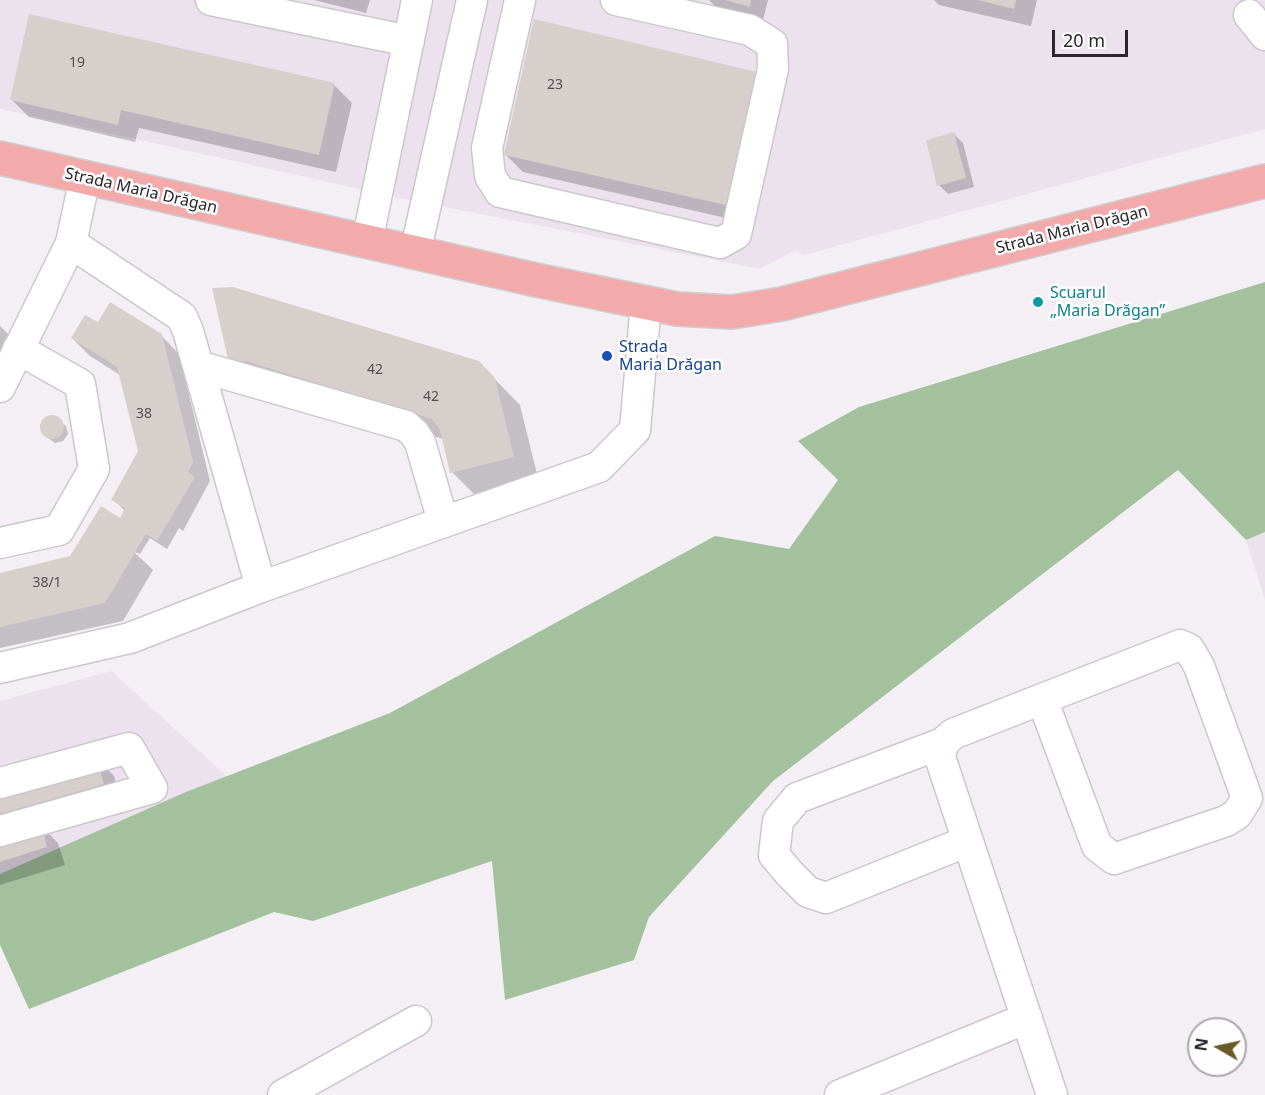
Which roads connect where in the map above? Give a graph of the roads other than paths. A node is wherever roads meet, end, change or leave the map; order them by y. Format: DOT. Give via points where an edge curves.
graph roads {
  1 [pos="211,0"];
  2 [pos="417,0"];
  3 [pos="472,0"];
  4 [pos="520,0"];
  5 [pos="616,0"];
  6 [pos="409,41"];
  7 [pos="0,158"];
  8 [pos="85,178"];
  9 [pos="1265,181"];
  10 [pos="367,242"];
  11 [pos="71,243"];
  12 [pos="415,254"];
  13 [pos="646,303"];
  14 [pos="18,349"];
  15 [pos="198,366"];
  16 [pos="0,387"];
  17 [pos="443,521"];
  18 [pos="0,543"];
  19 [pos="261,586"];
  20 [pos="0,668"];
  21 [pos="1042,699"];
  22 [pos="942,743"];
  23 [pos="0,783"];
  24 [pos="0,831"];
  25 [pos="968,841"];
  26 [pos="1027,1018"];
  27 [pos="416,1021"];
  28 [pos="283,1095"];
  29 [pos="840,1095"];
  30 [pos="1052,1095"];
  1 -- 6 [label="lane"];
  2 -- 6 [label="lane"];
  3 -- 12 [label="lane"];
  4 -- 5 [label="lane" via="487,148 490,176 500,192 720,243 736,234 773,69 772,45 750,30"];
  6 -- 10 [label="lane"];
  7 -- 8 [label="main road, Strada Maria Drăgan"];
  8 -- 10 [label="main road, Strada Maria Drăgan"];
  8 -- 11 [label="lane"];
  9 -- 13 [label="main road, Strada Maria Drăgan" via="782,304 732,312"];
  10 -- 12 [label="main road, Strada Maria Drăgan"];
  11 -- 14 [label="lane"];
  11 -- 15 [label="lane" via="177,312 188,331"];
  12 -- 13 [label="main road, Strada Maria Drăgan"];
  13 -- 17 [label="lane" via="635,430 599,467"];
  14 -- 16 [label="lane"];
  14 -- 18 [label="lane" via="80,384 94,470 59,530"];
  15 -- 17 [label="lane" via="406,426 420,442"];
  15 -- 19 [label="lane"];
  17 -- 19 [label="lane"];
  19 -- 20 [label="lane" via="130,638"];
  21 -- 21 [label="lane" via="1180,645 1189,649 1199,666 1247,798 1237,814 1226,821 1114,859 1097,846"];
  21 -- 22 [label="lane" via="953,734"];
  22 -- 25 [label="lane" via="940,757"];
  22 -- 25 [label="lane" via="797,798 778,821 774,855 808,892 826,898"];
  23 -- 24 [label="lane" via="129,748 152,788"];
  25 -- 26 [label="lane"];
  26 -- 29 [label="lane"];
  26 -- 30 [label="lane"];
  27 -- 28 [label="lane"];
}
